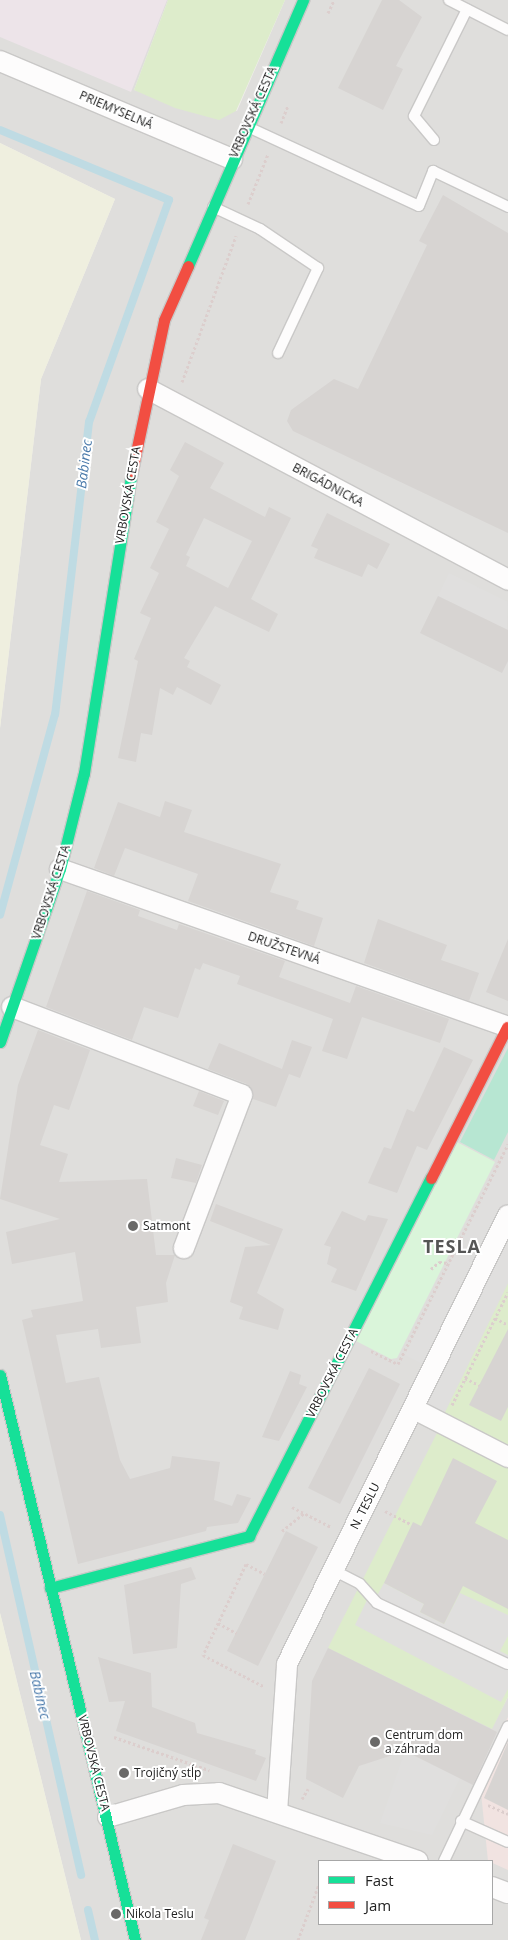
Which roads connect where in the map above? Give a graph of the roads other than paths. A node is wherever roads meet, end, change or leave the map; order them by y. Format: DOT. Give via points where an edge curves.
graph roads {
  1 [pos="302,0"];
  2 [pos="449,0"];
  3 [pos="466,9"];
  4 [pos="508,30"];
  5 [pos="0,61"];
  6 [pos="247,127"];
  7 [pos="434,140"];
  8 [pos="232,159"];
  9 [pos="212,207"];
  10 [pos="508,207"];
  11 [pos="278,353"];
  12 [pos="148,389"];
  13 [pos="508,580"];
  14 [pos="60,869"];
  15 [pos="12,1007"];
  16 [pos="508,1027"];
  17 [pos="0,1042"];
  18 [pos="508,1215"];
  19 [pos="184,1248"];
  20 [pos="0,1375"];
  21 [pos="414,1408"];
  22 [pos="508,1457"];
  23 [pos="333,1570"];
  24 [pos="50,1588"];
  25 [pos="507,1664"];
  26 [pos="508,1726"];
  27 [pos="277,1812"];
  28 [pos="108,1817"];
  29 [pos="462,1821"];
  30 [pos="508,1842"];
  31 [pos="415,1860"];
  32 [pos="444,1860"];
  33 [pos="493,1888"];
  34 [pos="508,1893"];
  35 [pos="135,1940"];
  1 -- 6 [label="street, VRBOVSKÁ CESTA"];
  2 -- 3 [label="lane"];
  3 -- 4 [label="lane"];
  3 -- 7 [label="lane" via="414,116"];
  5 -- 8 [label="street, PRIEMYSELNÁ"];
  6 -- 8 [label="street, VRBOVSKÁ CESTA"];
  6 -- 10 [label="lane" via="419,206 433,171"];
  8 -- 9 [label="street, VRBOVSKÁ CESTA"];
  9 -- 11 [label="lane" via="260,229 318,268"];
  9 -- 12 [label="street, VRBOVSKÁ CESTA" via="164,320"];
  12 -- 13 [label="street, BRIGÁDNICKA"];
  12 -- 14 [label="street, VRBOVSKÁ CESTA" via="84,773"];
  14 -- 15 [label="street, VRBOVSKÁ CESTA"];
  14 -- 16 [label="street, DRUŽSTEVNÁ"];
  15 -- 17 [label="street, VRBOVSKÁ CESTA"];
  15 -- 19 [label="street" via="242,1095"];
  16 -- 24 [label="street, VRBOVSKÁ CESTA" via="249,1536"];
  18 -- 21 [label="street, N. TESLU"];
  20 -- 24 [label="street, VRBOVSKÁ CESTA"];
  21 -- 22 [label="street"];
  21 -- 23 [label="street, N. TESLU"];
  23 -- 25 [label="lane" via="360,1584 377,1604"];
  23 -- 27 [label="street, N. TESLU" via="287,1664"];
  24 -- 28 [label="street, VRBOVSKÁ CESTA"];
  26 -- 29 [label="lane"];
  27 -- 28 [label="street" via="219,1793 183,1795"];
  27 -- 31 [label="street"];
  28 -- 35 [label="street, VRBOVSKÁ CESTA"];
  29 -- 30 [label="lane"];
  29 -- 32 [label="lane"];
  33 -- 34 [label="street"];
}
